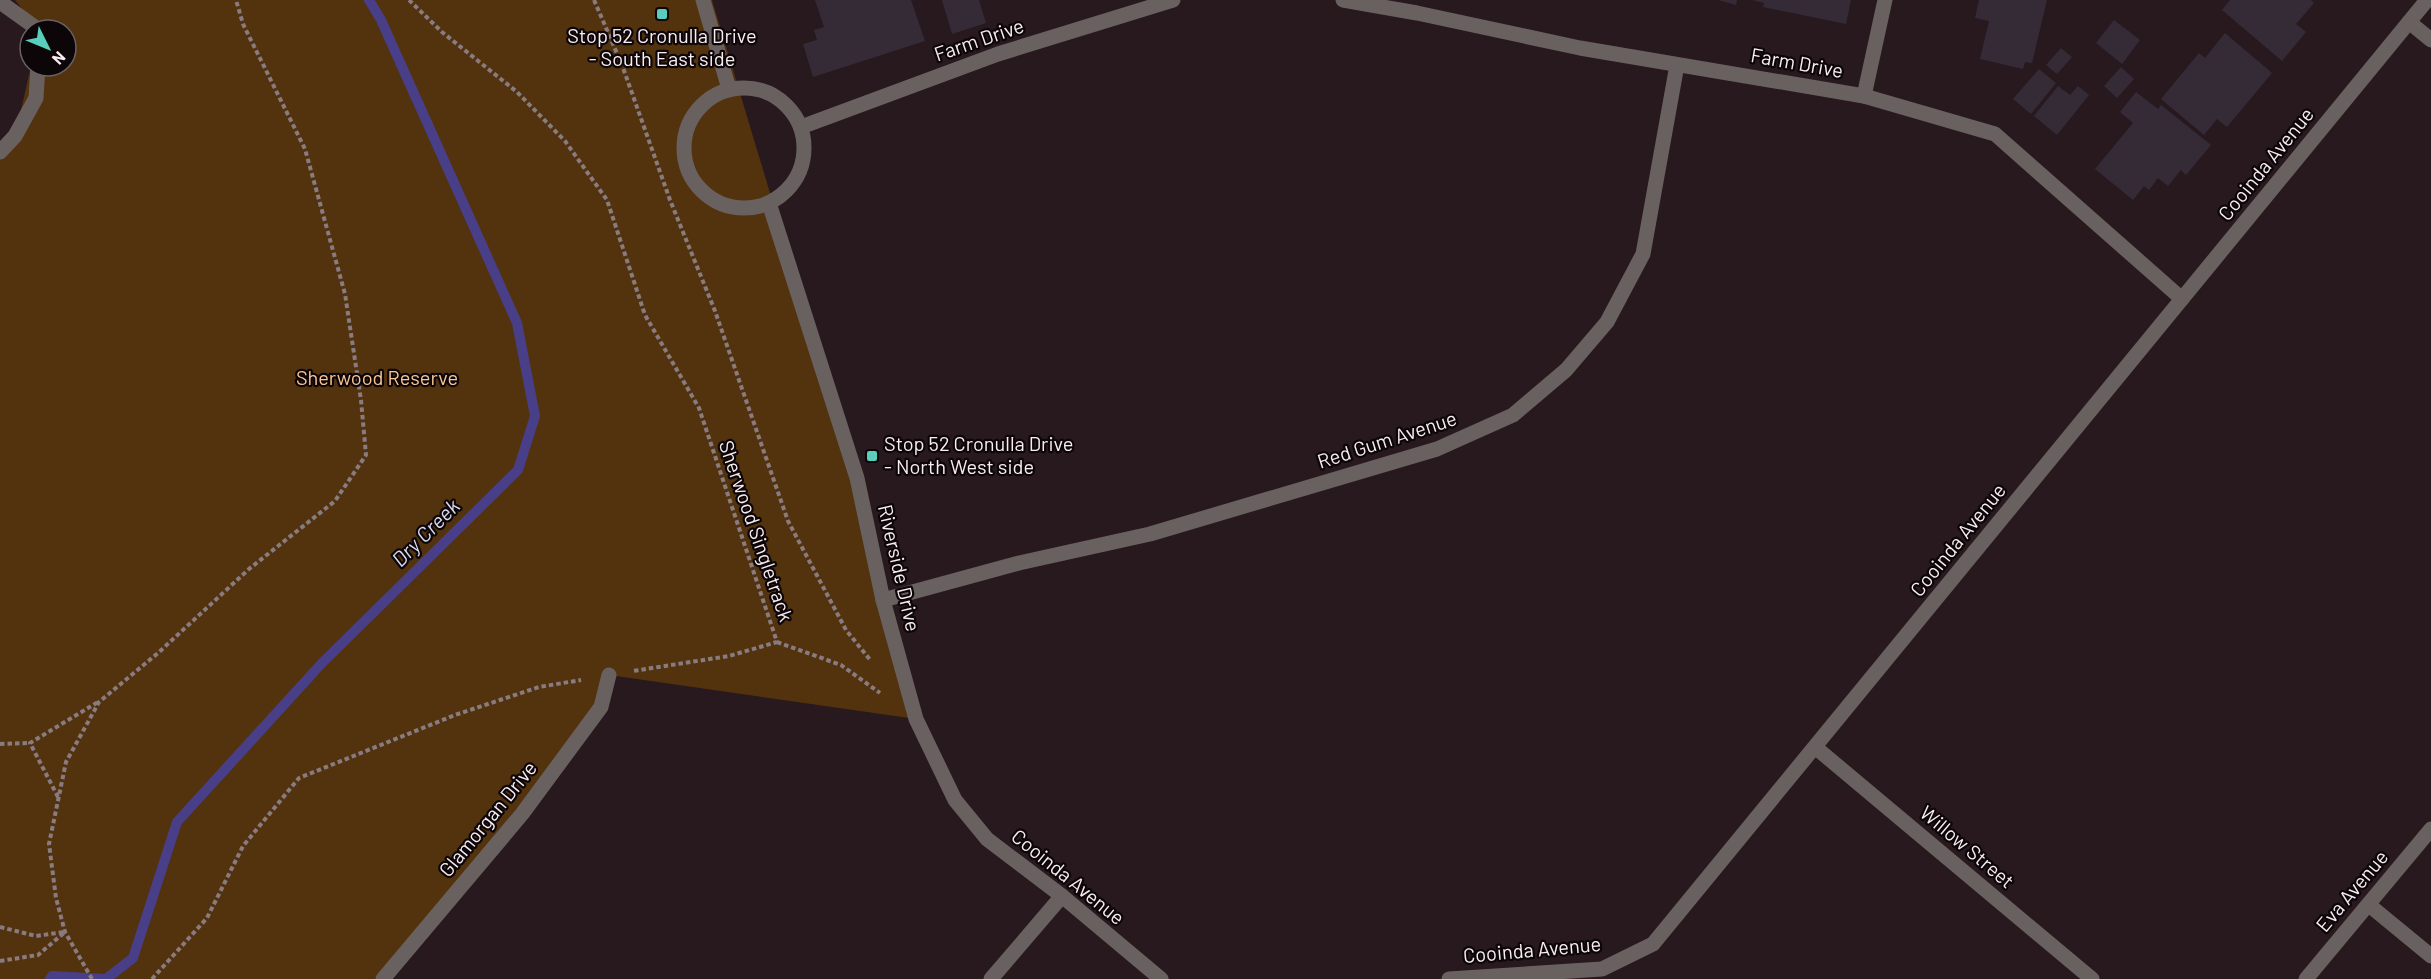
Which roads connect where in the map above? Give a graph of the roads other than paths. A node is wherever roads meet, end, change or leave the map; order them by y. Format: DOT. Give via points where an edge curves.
graph roads {
  1 [pos="704,0"];
  2 [pos="1173,0"];
  3 [pos="1343,0"];
  4 [pos="1885,0"];
  5 [pos="2427,0"];
  6 [pos="0,2"];
  7 [pos="22,18"];
  8 [pos="2409,22"];
  9 [pos="2431,40"];
  10 [pos="1677,64"];
  11 [pos="37,78"];
  12 [pos="729,89"];
  13 [pos="1864,96"];
  14 [pos="801,127"];
  15 [pos="0,152"];
  16 [pos="769,203"];
  17 [pos="2182,300"];
  18 [pos="883,600"];
  19 [pos="609,675"];
  20 [pos="1815,747"];
  21 [pos="955,800"];
  22 [pos="2431,829"];
  23 [pos="1062,896"];
  24 [pos="2369,905"];
  25 [pos="2431,956"];
  26 [pos="383,979"];
  27 [pos="991,979"];
  28 [pos="1161,979"];
  29 [pos="1449,979"];
  30 [pos="2092,979"];
  31 [pos="2306,979"];
  1 -- 12 [label="street"];
  2 -- 14 [label="street, Farm Drive" via="998,54"];
  3 -- 10 [label="street, Farm Drive"];
  4 -- 13 [label="street"];
  5 -- 8 [label="street, Cooinda Avenue"];
  6 -- 7 [label="street"];
  8 -- 9 [label="street"];
  8 -- 17 [label="street, Cooinda Avenue"];
  10 -- 13 [label="street, Farm Drive"];
  10 -- 18 [label="street, Red Gum Avenue" via="1643,254 1607,322 1566,370 1513,415 1437,449 1150,534 1019,563"];
  11 -- 15 [label="street" via="36,98 15,136"];
  12 -- 14 [label="street" via="764,90 793,111"];
  12 -- 16 [label="street" via="708,98 693,114 684,135 684,157 691,178 705,195 725,206 747,209"];
  13 -- 17 [label="street, Farm Drive" via="1995,135"];
  14 -- 16 [label="street" via="805,145 796,180"];
  16 -- 18 [label="street, Riverside Drive" via="857,478"];
  17 -- 20 [label="street, Cooinda Avenue"];
  18 -- 21 [label="street, Riverside Drive" via="916,719"];
  19 -- 26 [label="street, Glamorgan Drive" via="601,707 542,788"];
  20 -- 29 [label="street, Cooinda Avenue" via="1653,944 1602,969"];
  20 -- 30 [label="street, Willow Street"];
  21 -- 23 [label="street, Cooinda Avenue" via="987,839"];
  22 -- 24 [label="street, Eva Avenue"];
  23 -- 27 [label="street"];
  23 -- 28 [label="street, Cooinda Avenue"];
  24 -- 25 [label="street"];
  24 -- 31 [label="street, Eva Avenue"];
}
